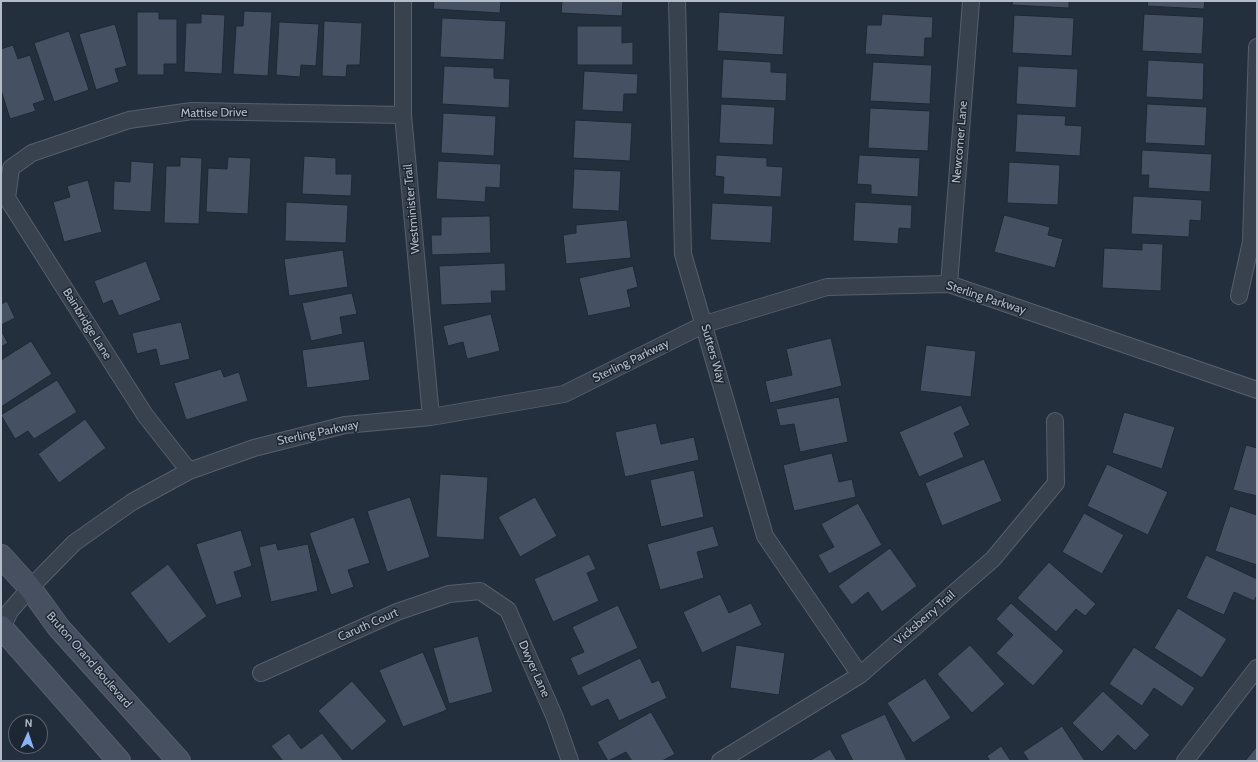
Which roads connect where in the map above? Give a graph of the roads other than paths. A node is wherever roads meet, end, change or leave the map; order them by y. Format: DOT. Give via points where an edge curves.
graph roads {
  1 [pos="403,1"];
  2 [pos="677,1"];
  3 [pos="971,1"];
  4 [pos="1257,47"];
  5 [pos="403,115"];
  6 [pos="11,168"];
  7 [pos="949,284"];
  8 [pos="1239,296"];
  9 [pos="705,324"];
  10 [pos="1257,390"];
  11 [pos="431,417"];
  12 [pos="1055,421"];
  13 [pos="189,471"];
  14 [pos="1,556"];
  15 [pos="30,588"];
  16 [pos="480,591"];
  17 [pos="2,629"];
  18 [pos="1257,668"];
  19 [pos="261,673"];
  20 [pos="860,675"];
  21 [pos="119,761"];
  22 [pos="179,761"];
  23 [pos="570,761"];
  24 [pos="720,761"];
  25 [pos="1185,761"];
  1 -- 5 [label="street, Westminister Trail"];
  2 -- 9 [label="street, Sutters Way" via="684,254"];
  3 -- 7 [label="street, Newcomer Lane"];
  4 -- 8 [label="street" via="1251,242"];
  5 -- 6 [label="street, Mattise Drive" via="192,111 129,120 32,153"];
  5 -- 11 [label="street, Westminister Trail"];
  6 -- 13 [label="street, Bainbridge Lane" via="7,198 145,415"];
  7 -- 9 [label="street, Sterling Parkway" via="827,287"];
  7 -- 10 [label="street, Sterling Parkway"];
  9 -- 11 [label="street, Sterling Parkway" via="564,394"];
  9 -- 20 [label="street, Sutters Way" via="765,536"];
  11 -- 13 [label="street, Sterling Parkway" via="344,425 254,448"];
  12 -- 20 [label="street, Vicksberry Trail" via="1056,483 993,559"];
  13 -- 15 [label="street, Sterling Parkway" via="132,502 74,544"];
  14 -- 15 [label="main road, Bruton Orand Boulevard"];
  15 -- 17 [label="street, Sterling Parkway" via="10,612"];
  15 -- 22 [label="main road, Bruton Orand Boulevard" via="59,628"];
  16 -- 19 [label="street, Caruth Court" via="449,594 397,612"];
  16 -- 23 [label="street, Dwyer Lane" via="508,610 555,718"];
  17 -- 21 [label="main road"];
  18 -- 25 [label="street"];
  20 -- 24 [label="street, Vicksberry Trail"];
}
